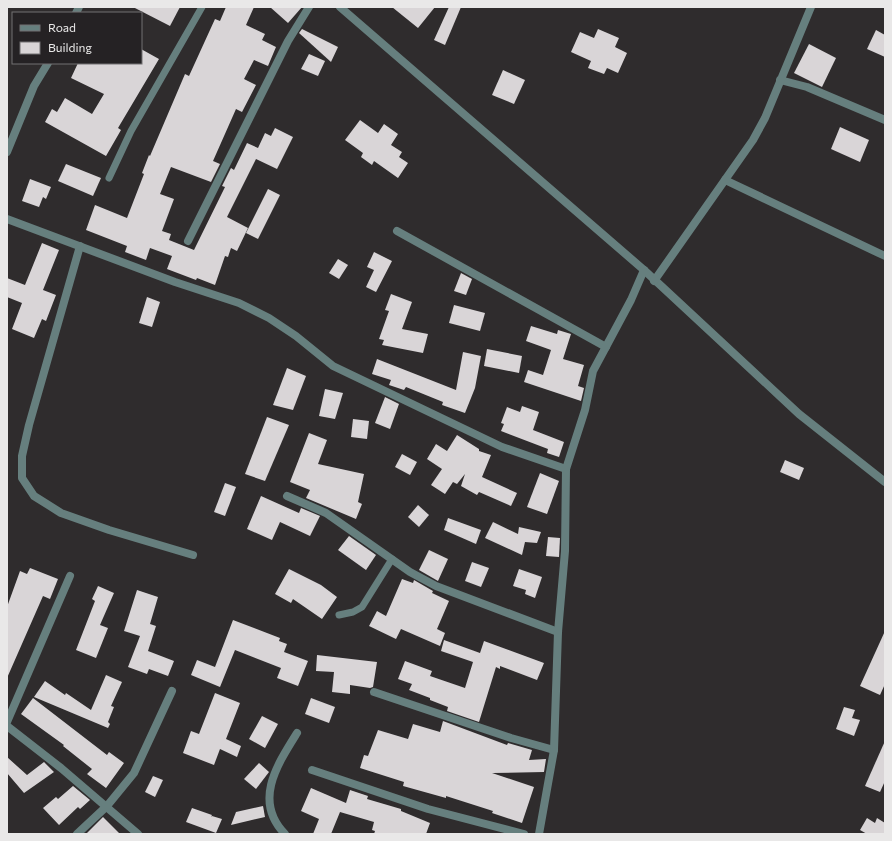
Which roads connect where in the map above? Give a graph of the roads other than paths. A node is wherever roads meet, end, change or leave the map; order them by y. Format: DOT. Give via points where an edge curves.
graph roads {
  1 [pos="202,7"];
  2 [pos="309,7"];
  3 [pos="340,7"];
  4 [pos="811,7"];
  5 [pos="47,64"];
  6 [pos="780,80"];
  7 [pos="885,120"];
  8 [pos="7,152"];
  9 [pos="109,178"];
  10 [pos="725,180"];
  11 [pos="7,219"];
  12 [pos="397,231"];
  13 [pos="188,241"];
  14 [pos="80,246"];
  15 [pos="885,256"];
  16 [pos="644,270"];
  17 [pos="654,281"];
  18 [pos="606,347"];
  19 [pos="566,469"];
  20 [pos="885,482"];
  21 [pos="287,496"];
  22 [pos="193,555"];
  23 [pos="392,559"];
  24 [pos="70,576"];
  25 [pos="339,614"];
  26 [pos="558,632"];
  27 [pos="172,691"];
  28 [pos="374,692"];
  29 [pos="7,722"];
  30 [pos="7,726"];
  31 [pos="297,733"];
  32 [pos="554,750"];
  33 [pos="312,770"];
  34 [pos="107,806"];
  35 [pos="77,834"];
  36 [pos="138,834"];
  37 [pos="285,834"];
  38 [pos="524,834"];
  39 [pos="539,834"];
  1 -- 9 [label="lane" via="131,132"];
  2 -- 13 [label="street" via="288,41"];
  3 -- 16 [label="street"];
  4 -- 6 [label="street"];
  5 -- 8 [label="street" via="34,86"];
  6 -- 7 [label="street" via="807,87"];
  6 -- 10 [label="street" via="753,140"];
  10 -- 15 [label="street"];
  10 -- 17 [label="street"];
  11 -- 14 [label="street"];
  12 -- 18 [label="street"];
  14 -- 19 [label="street" via="239,303 269,318 296,336 333,366 502,447"];
  14 -- 22 [label="street" via="28,425 22,456 22,478 34,496 69,516"];
  16 -- 17 [label="street"];
  16 -- 18 [label="street"];
  17 -- 20 [label="street" via="799,414"];
  18 -- 19 [label="street" via="593,371 585,410"];
  19 -- 26 [label="street" via="565,550"];
  21 -- 23 [label="street" via="326,513"];
  23 -- 25 [label="lane" via="362,607 353,612"];
  23 -- 26 [label="street" via="436,586"];
  24 -- 29 [label="street"];
  26 -- 32 [label="street"];
  27 -- 34 [label="street" via="134,773"];
  28 -- 32 [label="street"];
  30 -- 34 [label="street"];
  31 -- 37 [label="street" via="272,780 269,791 272,815"];
  32 -- 39 [label="street"];
  33 -- 38 [label="street" via="428,809"];
  34 -- 35 [label="street"];
  34 -- 36 [label="street"];
}
